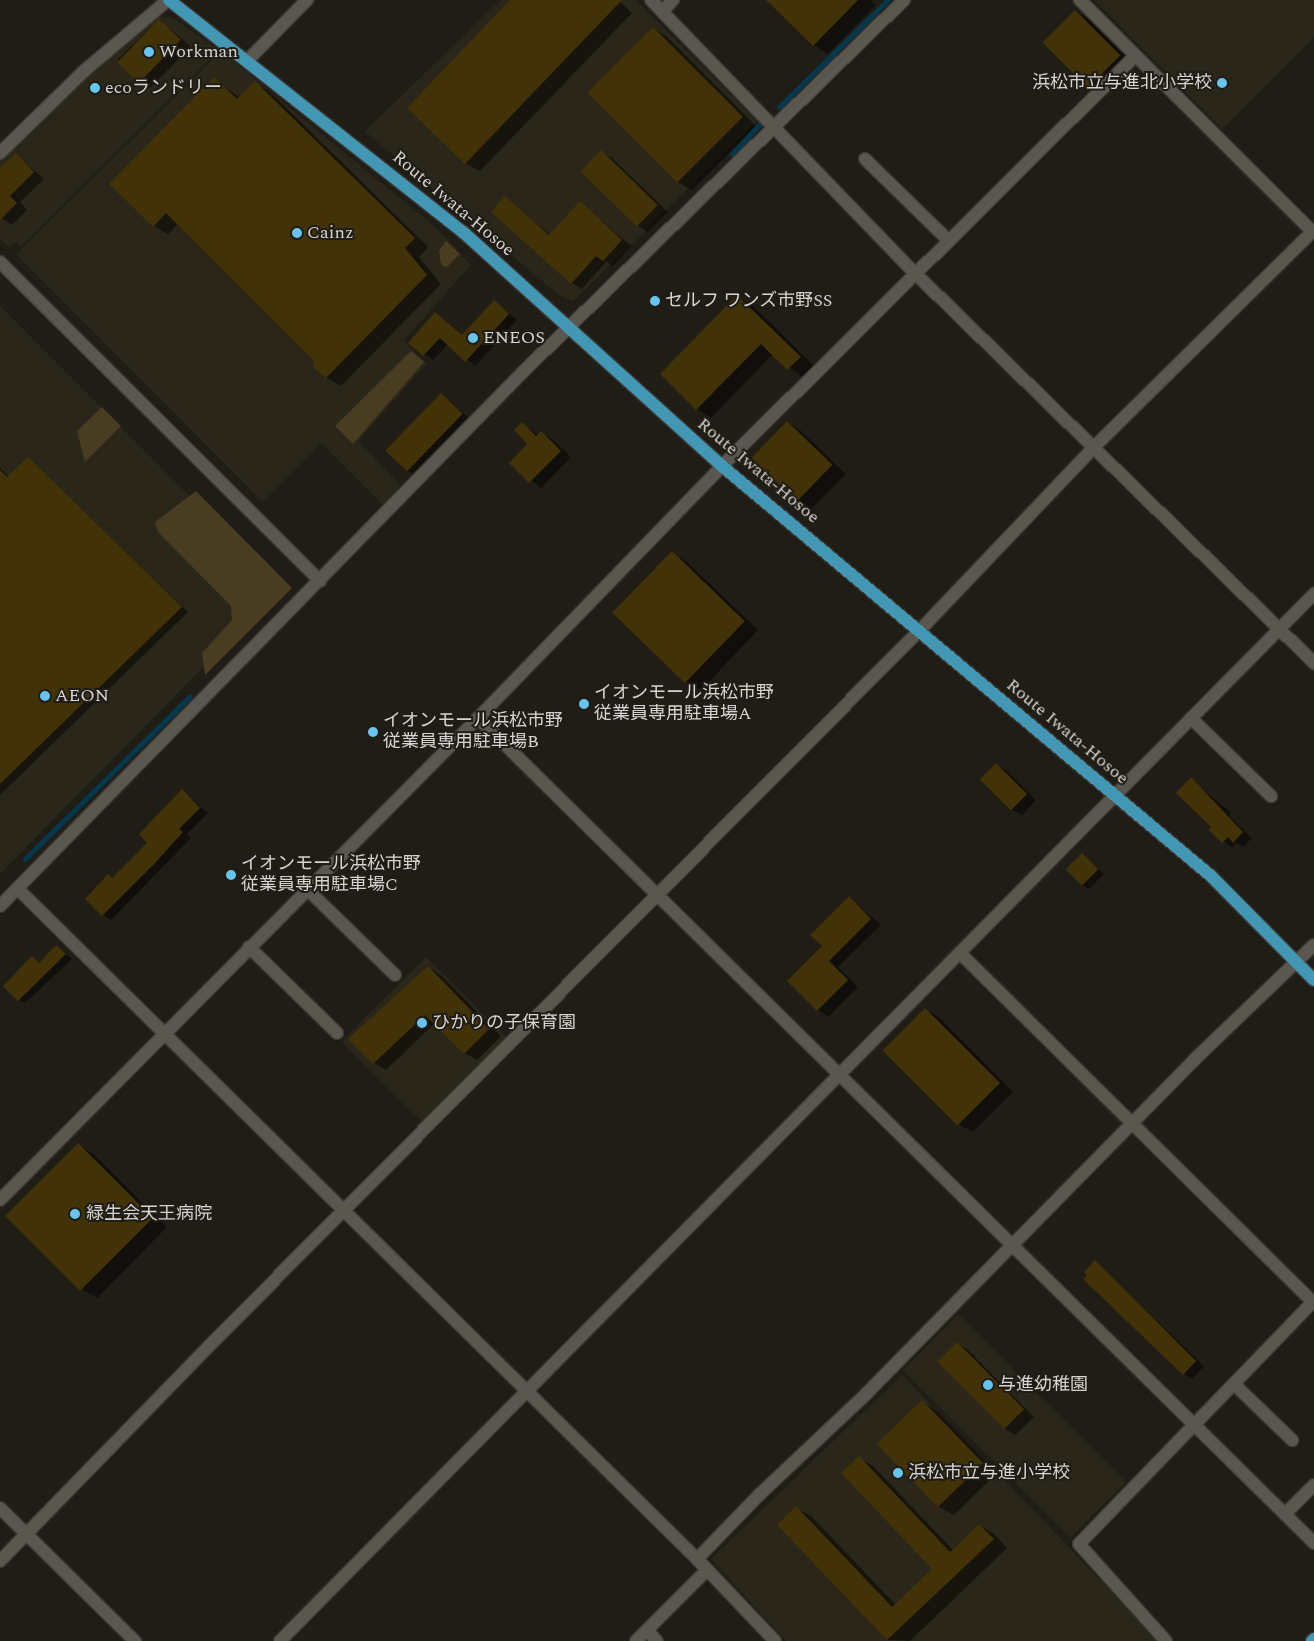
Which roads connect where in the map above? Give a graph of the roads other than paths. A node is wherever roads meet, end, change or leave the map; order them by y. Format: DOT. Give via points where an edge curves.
graph roads {
  1 [pos="168,0"];
  2 [pos="307,0"];
  3 [pos="651,0"];
  4 [pos="673,0"];
  5 [pos="904,0"];
  6 [pos="1080,0"];
  7 [pos="662,11"];
  8 [pos="1136,55"];
  9 [pos="247,61"];
  10 [pos="774,130"];
  11 [pos="0,153"];
  12 [pos="865,159"];
  13 [pos="1314,232"];
  14 [pos="949,241"];
  15 [pos="0,262"];
  16 [pos="916,274"];
  17 [pos="569,328"];
  18 [pos="1094,447"];
  19 [pos="722,466"];
  20 [pos="320,581"];
  21 [pos="1314,594"];
  22 [pos="1279,629"];
  23 [pos="920,630"];
  24 [pos="1314,663"];
  25 [pos="478,718"];
  26 [pos="1192,718"];
  27 [pos="1115,795"];
  28 [pos="1271,796"];
  29 [pos="18,889"];
  30 [pos="308,889"];
  31 [pos="656,896"];
  32 [pos="0,906"];
  33 [pos="1314,945"];
  34 [pos="249,947"];
  35 [pos="960,953"];
  36 [pos="1298,961"];
  37 [pos="395,975"];
  38 [pos="1314,980"];
  39 [pos="337,1033"];
  40 [pos="165,1034"];
  41 [pos="838,1076"];
  42 [pos="1132,1124"];
  43 [pos="0,1200"];
  44 [pos="344,1212"];
  45 [pos="1014,1245"];
  46 [pos="1314,1302"];
  47 [pos="1234,1384"];
  48 [pos="527,1393"];
  49 [pos="1195,1425"];
  50 [pos="1292,1440"];
  51 [pos="1314,1485"];
  52 [pos="0,1508"];
  53 [pos="1285,1514"];
  54 [pos="27,1534"];
  55 [pos="1314,1543"];
  56 [pos="697,1559"];
  57 [pos="0,1561"];
  58 [pos="707,1570"];
  59 [pos="647,1630"];
  60 [pos="135,1641"];
  61 [pos="280,1641"];
  62 [pos="636,1641"];
  63 [pos="657,1641"];
  64 [pos="775,1641"];
  65 [pos="1166,1641"];
  1 -- 9 [label="main road, Route Iwata-Hosoe"];
  1 -- 11 [label="street" via="84,71"];
  2 -- 9 [label="street"];
  3 -- 7 [label="street"];
  4 -- 7 [label="street"];
  5 -- 10 [label="street"];
  6 -- 8 [label="street"];
  7 -- 10 [label="street"];
  8 -- 13 [label="street"];
  8 -- 14 [label="street"];
  9 -- 17 [label="main road, Route Iwata-Hosoe" via="463,232"];
  10 -- 16 [label="street"];
  10 -- 17 [label="street"];
  12 -- 14 [label="street"];
  13 -- 18 [label="street"];
  14 -- 16 [label="street"];
  15 -- 20 [label="street"];
  16 -- 18 [label="street"];
  16 -- 19 [label="street"];
  17 -- 19 [label="main road, Route Iwata-Hosoe"];
  17 -- 20 [label="street"];
  18 -- 22 [label="street"];
  18 -- 23 [label="street"];
  19 -- 23 [label="main road, Route Iwata-Hosoe"];
  19 -- 25 [label="street"];
  20 -- 29 [label="street"];
  21 -- 22 [label="street"];
  22 -- 24 [label="street"];
  22 -- 26 [label="street"];
  23 -- 27 [label="main road, Route Iwata-Hosoe"];
  23 -- 31 [label="street"];
  25 -- 30 [label="street"];
  25 -- 31 [label="street"];
  26 -- 27 [label="street"];
  26 -- 28 [label="street"];
  27 -- 35 [label="street"];
  27 -- 36 [label="main road, Route Iwata-Hosoe" via="1211,876"];
  29 -- 32 [label="street"];
  29 -- 40 [label="street"];
  30 -- 34 [label="street"];
  30 -- 37 [label="street"];
  31 -- 41 [label="street"];
  31 -- 44 [label="street"];
  33 -- 36 [label="street"];
  34 -- 39 [label="street"];
  34 -- 40 [label="street"];
  35 -- 41 [label="street"];
  35 -- 42 [label="street"];
  36 -- 38 [label="main road, Route Iwata-Hosoe"];
  36 -- 42 [label="street"];
  40 -- 43 [label="street"];
  40 -- 44 [label="street"];
  41 -- 45 [label="street"];
  41 -- 48 [label="street" via="628,1285"];
  42 -- 45 [label="street"];
  42 -- 46 [label="street"];
  44 -- 48 [label="street"];
  44 -- 54 [label="street"];
  45 -- 49 [label="street"];
  45 -- 56 [label="street"];
  46 -- 47 [label="street"];
  47 -- 49 [label="street"];
  47 -- 50 [label="street"];
  48 -- 56 [label="street"];
  48 -- 61 [label="street"];
  49 -- 53 [label="street"];
  49 -- 65 [label="street" via="1079,1544"];
  51 -- 53 [label="street"];
  52 -- 54 [label="street"];
  53 -- 55 [label="street"];
  54 -- 57 [label="street"];
  54 -- 60 [label="street"];
  56 -- 58 [label="street"];
  58 -- 59 [label="street"];
  58 -- 64 [label="street"];
  59 -- 62 [label="street"];
  59 -- 63 [label="street"];
}
